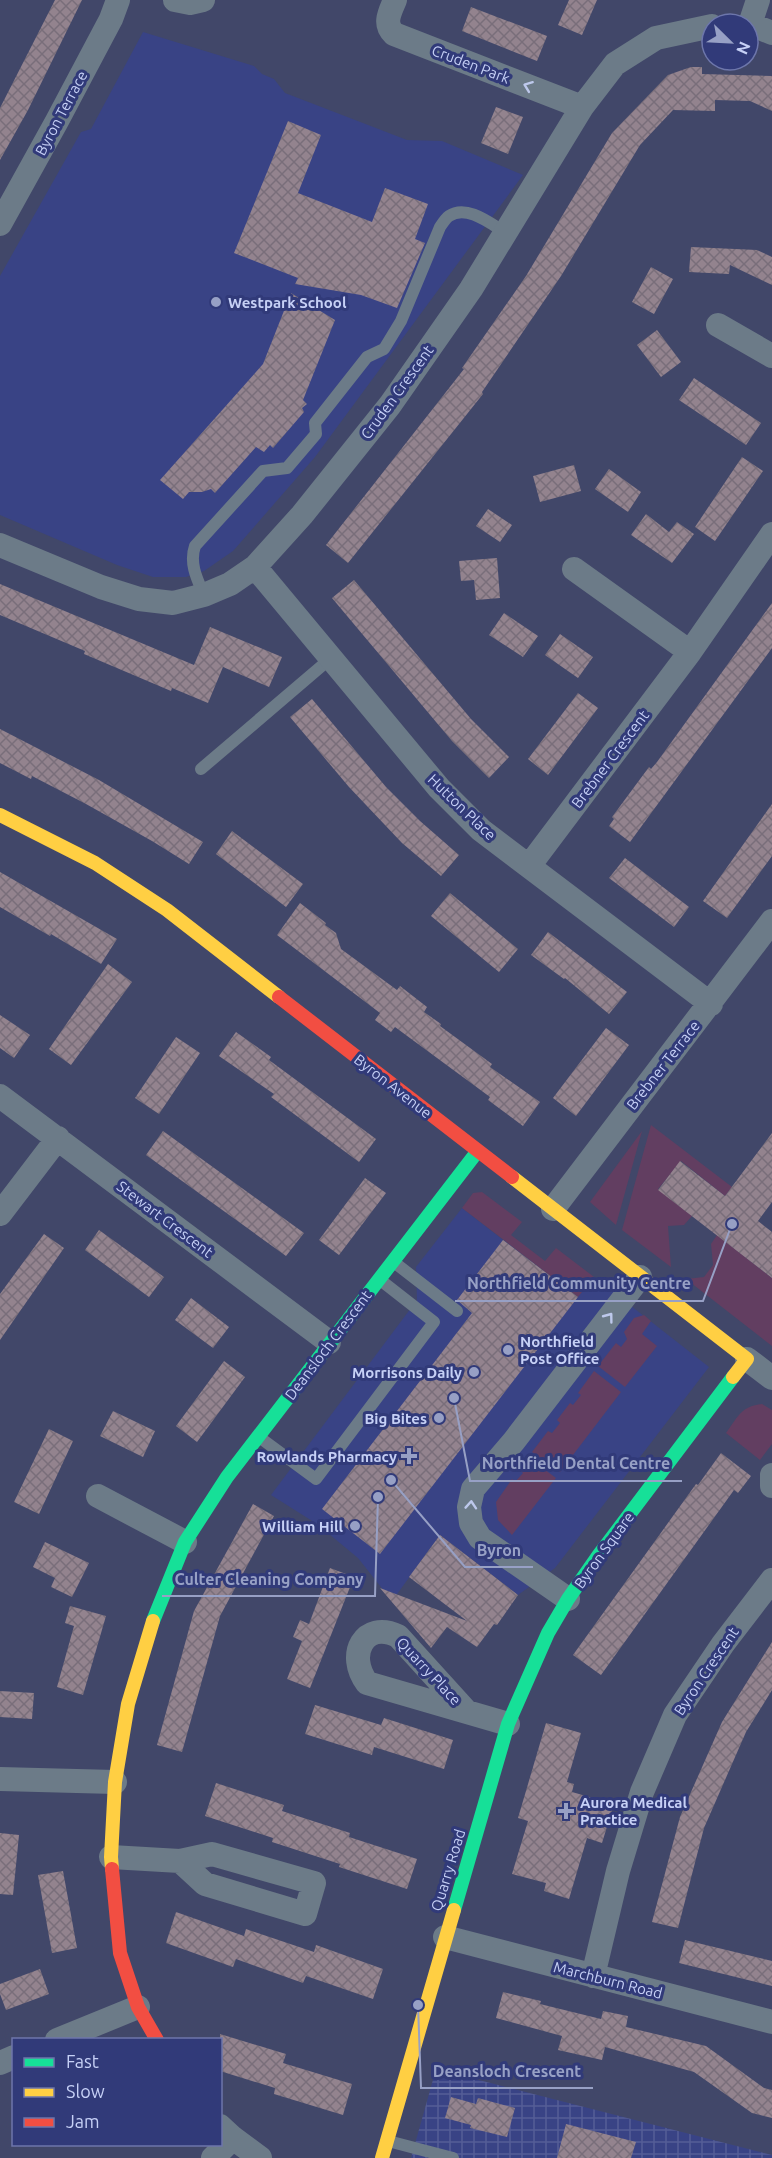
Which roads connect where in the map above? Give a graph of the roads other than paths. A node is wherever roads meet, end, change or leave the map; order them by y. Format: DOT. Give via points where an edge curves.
graph roads {
  1 [pos="118,0"];
  2 [pos="175,0"];
  3 [pos="203,0"];
  4 [pos="395,0"];
  5 [pos="700,29"];
  6 [pos="582,107"];
  7 [pos="0,224"];
  8 [pos="506,233"];
  9 [pos="718,325"];
  10 [pos="772,356"];
  11 [pos="772,534"];
  12 [pos="0,545"];
  13 [pos="255,567"];
  14 [pos="574,568"];
  15 [pos="204,595"];
  16 [pos="690,652"];
  17 [pos="331,658"];
  18 [pos="201,769"];
  19 [pos="0,815"];
  20 [pos="529,866"];
  21 [pos="772,921"];
  22 [pos="711,1004"];
  23 [pos="0,1096"];
  24 [pos="58,1138"];
  25 [pos="477,1152"];
  26 [pos="553,1209"];
  27 [pos="0,1214"];
  28 [pos="392,1260"];
  29 [pos="640,1276"];
  30 [pos="378,1279"];
  31 [pos="457,1311"];
  32 [pos="329,1342"];
  33 [pos="747,1359"];
  34 [pos="772,1378"];
  35 [pos="258,1437"];
  36 [pos="772,1475"];
  37 [pos="772,1486"];
  38 [pos="98,1496"];
  39 [pos="185,1542"];
  40 [pos="772,1580"];
  41 [pos="568,1599"];
  42 [pos="466,1711"];
  43 [pos="508,1724"];
  44 [pos="0,1779"];
  45 [pos="115,1782"];
  46 [pos="111,1857"];
  47 [pos="180,1861"];
  48 [pos="445,1937"];
  49 [pos="593,1976"];
  50 [pos="138,2007"];
  51 [pos="772,2022"];
  52 [pos="62,2038"];
  53 [pos="156,2038"];
  54 [pos="227,2132"];
  55 [pos="387,2141"];
  56 [pos="260,2158"];
  57 [pos="382,2158"];
  58 [pos="453,2158"];
  1 -- 7 [label="street, Byron Terrace"];
  2 -- 3 [label="street"];
  6 -- 4 [label="street, Cruden Park, one-way" via="394,34 387,22"];
  5 -- 6 [label="street, Cruden Crescent" via="656,38 615,64"];
  6 -- 8 [label="street, Cruden Crescent"];
  8 -- 13 [label="street, Cruden Crescent" via="390,405"];
  8 -- 15 [label="lane" via="475,215 461,212 449,216 440,227 401,321 384,349 367,357 315,423 316,434 287,468 263,471 195,546 195,574"];
  9 -- 10 [label="street"];
  11 -- 16 [label="street, Brebner Crescent"];
  12 -- 15 [label="street, Cruden Crescent" via="139,599 172,603"];
  13 -- 15 [label="street, Cruden Crescent"];
  13 -- 17 [label="street, Hutton Place"];
  14 -- 16 [label="street"];
  16 -- 20 [label="street, Brebner Crescent"];
  17 -- 18 [label="lane"];
  17 -- 20 [label="street, Hutton Place" via="439,788 481,830"];
  19 -- 25 [label="street, Byron Avenue" via="95,863 167,910"];
  20 -- 22 [label="street, Hutton Place"];
  21 -- 22 [label="street, Brebner Terrace"];
  22 -- 26 [label="street, Brebner Terrace"];
  23 -- 24 [label="street, Stewart Crescent"];
  24 -- 27 [label="street"];
  24 -- 32 [label="street, Stewart Crescent"];
  25 -- 26 [label="street, Byron Avenue"];
  25 -- 28 [label="street, Deansloch Crescent"];
  26 -- 29 [label="street, Byron Avenue"];
  28 -- 30 [label="street, Deansloch Crescent"];
  28 -- 31 [label="lane"];
  29 -- 33 [label="street, Byron Avenue"];
  41 -- 29 [label="street, Byron Square, one-way" via="480,1538 471,1523 472,1489 514,1441"];
  30 -- 32 [label="street, Deansloch Crescent"];
  30 -- 35 [label="lane" via="434,1322 316,1479"];
  32 -- 35 [label="street, Deansloch Crescent"];
  33 -- 34 [label="street, Byron Avenue"];
  33 -- 41 [label="street, Byron Square"];
  35 -- 39 [label="street, Deansloch Crescent"];
  36 -- 37 [label="street"];
  38 -- 39 [label="street"];
  39 -- 45 [label="street, Deansloch Crescent" via="152,1622 128,1704"];
  40 -- 49 [label="street, Byron Crescent" via="675,1715 642,1792"];
  41 -- 43 [label="street, Quarry Road" via="548,1633"];
  42 -- 43 [label="street, Quarry Place"];
  43 -- 48 [label="street, Quarry Road"];
  44 -- 45 [label="street"];
  45 -- 46 [label="street, Deansloch Crescent"];
  46 -- 47 [label="street"];
  46 -- 50 [label="street, Deansloch Crescent" via="120,1953"];
  47 -- 47 [label="street" via="212,1854 314,1883 305,1914 205,1884"];
  48 -- 49 [label="street, Marchburn Road"];
  48 -- 55 [label="street, Quarry Road"];
  49 -- 51 [label="street, Marchburn Road"];
  50 -- 52 [label="street"];
  50 -- 53 [label="street, Deansloch Crescent"];
  54 -- 56 [label="street"];
  55 -- 57 [label="street, Quarry Road"];
  55 -- 58 [label="lane"];
}
